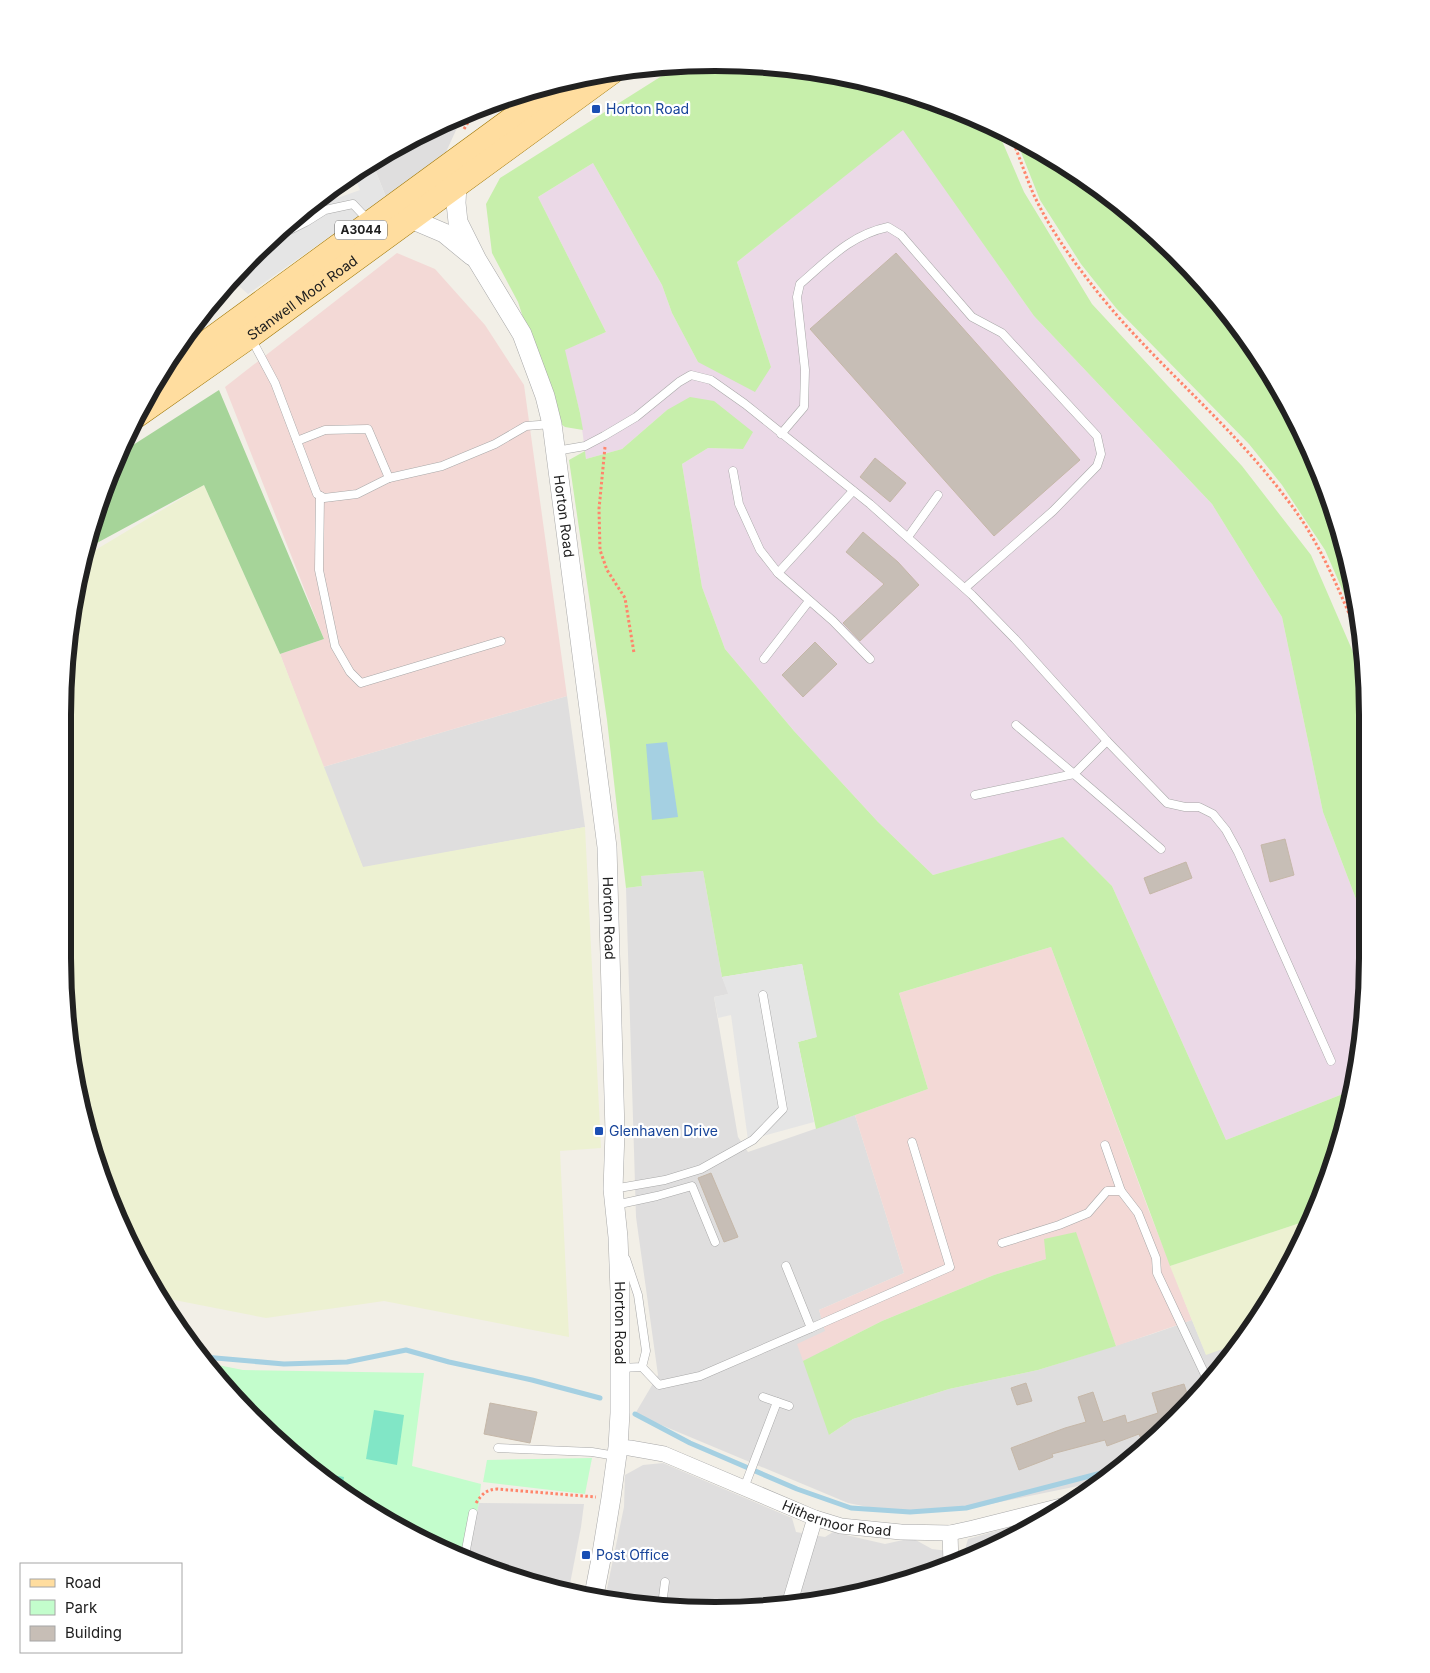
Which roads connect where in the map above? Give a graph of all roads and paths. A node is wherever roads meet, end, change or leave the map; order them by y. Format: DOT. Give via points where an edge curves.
graph roads {
  1 [pos="597,83"];
  2 [pos="547,93"];
  3 [pos="1014,145"];
  4 [pos="457,185"];
  5 [pos="411,219"];
  6 [pos="371,222"];
  7 [pos="295,227"];
  8 [pos="477,260"];
  9 [pos="250,336"];
  10 [pos="180,358"];
  11 [pos="150,406"];
  12 [pos="552,424"];
  13 [pos="781,434"];
  14 [pos="604,436"];
  15 [pos="297,441"];
  16 [pos="556,451"];
  17 [pos="733,471"];
  18 [pos="389,478"];
  19 [pos="853,491"];
  20 [pos="938,495"];
  21 [pos="320,496"];
  22 [pos="908,537"];
  23 [pos="778,573"];
  24 [pos="965,588"];
  25 [pos="809,601"];
  26 [pos="1351,617"];
  27 [pos="501,641"];
  28 [pos="634,653"];
  29 [pos="764,659"];
  30 [pos="870,659"];
  31 [pos="1016,725"];
  32 [pos="1107,741"];
  33 [pos="1074,774"];
  34 [pos="975,795"];
  35 [pos="1161,849"];
  36 [pos="763,995"];
  37 [pos="1331,1061"];
  38 [pos="912,1142"];
  39 [pos="1104,1145"];
  40 [pos="1121,1191"];
  41 [pos="614,1197"];
  42 [pos="618,1237"];
  43 [pos="714,1242"];
  44 [pos="1002,1243"];
  45 [pos="786,1266"];
  46 [pos="810,1328"];
  47 [pos="642,1367"];
  48 [pos="620,1368"];
  49 [pos="1205,1375"];
  50 [pos="763,1397"];
  51 [pos="777,1402"];
  52 [pos="789,1406"];
  53 [pos="498,1448"];
  54 [pos="617,1452"];
  55 [pos="746,1484"];
  56 [pos="611,1498"];
  57 [pos="1047,1509"];
  58 [pos="473,1513"];
  59 [pos="815,1518"];
  60 [pos="950,1533"];
  61 [pos="466,1551"];
  62 [pos="951,1557"];
  63 [pos="666,1582"];
  64 [pos="595,1590"];
  65 [pos="791,1597"];
  66 [pos="663,1599"];
  1 -- 4 [label="main road, Stanwell Moor Road / A3044"];
  2 -- 6 [label="main road, Stanwell Moor Road / A3044"];
  3 -- 26 [label="path" via="1044,215 1092,286 1272,480 1310,533"];
  4 -- 5 [label="main road, Stanwell Moor Road / A3044"];
  4 -- 8 [label="street, Horton Road" via="458,222"];
  5 -- 8 [label="street, Horton Road" via="444,233"];
  5 -- 9 [label="main road, Stanwell Moor Road / A3044"];
  6 -- 7 [label="lane" via="353,204 325,210"];
  6 -- 10 [label="main road, Stanwell Moor Road / A3044"];
  8 -- 12 [label="street, Horton Road" via="522,334"];
  9 -- 11 [label="main road, Stanwell Moor Road / A3044"];
  9 -- 15 [label="lane" via="275,383"];
  12 -- 16 [label="street, Horton Road"];
  12 -- 18 [label="lane" via="526,426 495,444 442,466"];
  13 -- 14 [label="lane" via="711,380 691,375 636,417"];
  13 -- 19 [label="lane"];
  13 -- 24 [label="lane" via="804,407 800,284 851,241 888,227 901,235 972,317 1002,333 1097,436 1101,454 1098,466"];
  14 -- 16 [label="lane" via="585,446"];
  14 -- 28 [label="path" via="600,550 607,570 625,598"];
  15 -- 18 [label="lane" via="325,430 368,429"];
  15 -- 21 [label="lane"];
  16 -- 41 [label="street, Horton Road" via="607,847"];
  17 -- 23 [label="lane" via="739,504 760,550"];
  18 -- 21 [label="lane" via="357,494"];
  19 -- 22 [label="lane"];
  19 -- 23 [label="lane"];
  20 -- 22 [label="lane"];
  21 -- 27 [label="lane" via="319,570 335,646 350,672 361,682"];
  22 -- 24 [label="lane"];
  23 -- 25 [label="lane"];
  24 -- 32 [label="lane"];
  25 -- 29 [label="lane"];
  25 -- 30 [label="lane"];
  31 -- 33 [label="lane"];
  32 -- 33 [label="lane"];
  32 -- 37 [label="lane" via="1167,803 1198,807 1212,814 1226,830"];
  33 -- 34 [label="lane"];
  33 -- 35 [label="lane"];
  36 -- 41 [label="lane" via="783,1109 752,1140 701,1169"];
  38 -- 46 [label="lane" via="950,1267"];
  39 -- 40 [label="lane"];
  40 -- 44 [label="lane" via="1106,1191 1088,1212 1059,1225"];
  40 -- 49 [label="lane" via="1138,1212 1156,1258 1157,1273"];
  41 -- 42 [label="street, Horton Road"];
  41 -- 43 [label="lane" via="657,1196 692,1186"];
  42 -- 47 [label="lane" via="638,1295 646,1351"];
  42 -- 48 [label="street, Horton Road"];
  45 -- 46 [label="lane"];
  46 -- 47 [label="lane" via="700,1376 658,1385"];
  47 -- 48 [label="lane"];
  48 -- 54 [label="street, Horton Road"];
  50 -- 51 [label="lane"];
  51 -- 52 [label="lane"];
  51 -- 55 [label="lane"];
  53 -- 54 [label="lane"];
  54 -- 55 [label="street, Hithermoor Road" via="630,1448 664,1454"];
  54 -- 56 [label="street, Horton Road"];
  55 -- 59 [label="street, Hithermoor Road"];
  56 -- 58 [label="path" via="490,1489 482,1494"];
  56 -- 64 [label="street, Horton Road"];
  57 -- 60 [label="street, Hithermoor Road"];
  58 -- 61 [label="lane"];
  59 -- 60 [label="street, Hithermoor Road" via="842,1526"];
  59 -- 65 [label="street"];
  60 -- 62 [label="street"];
  63 -- 66 [label="lane"];
}
